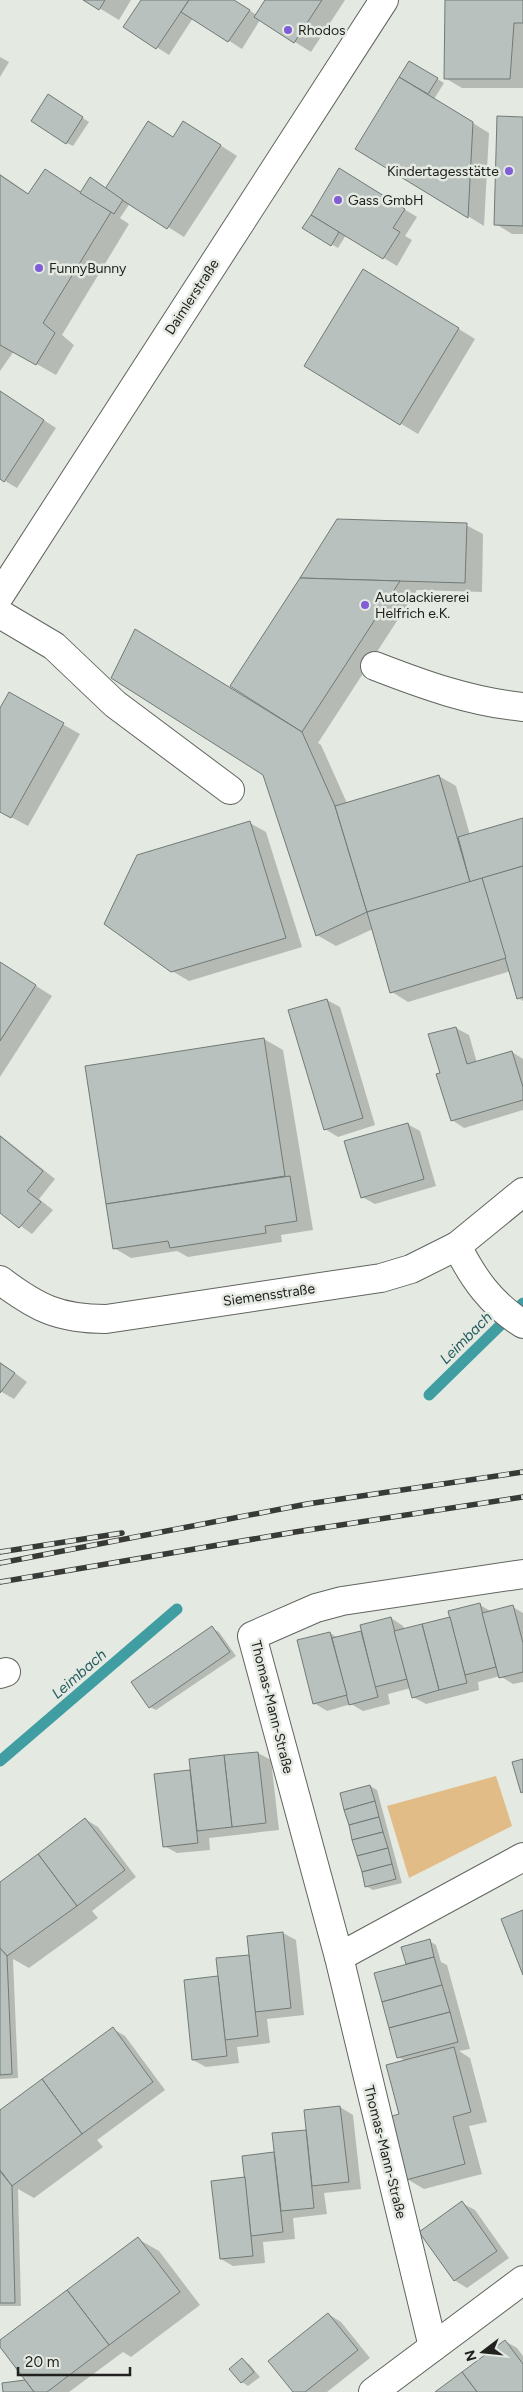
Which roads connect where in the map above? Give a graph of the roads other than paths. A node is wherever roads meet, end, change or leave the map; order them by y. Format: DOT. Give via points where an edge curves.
graph roads {
  1 [pos="384,0"];
  2 [pos="0,595"];
  3 [pos="0,614"];
  4 [pos="376,666"];
  5 [pos="523,707"];
  6 [pos="230,790"];
  7 [pos="523,1192"];
  8 [pos="457,1246"];
  9 [pos="0,1280"];
  10 [pos="522,1323"];
  11 [pos="522,1579"];
  12 [pos="523,1857"];
  13 [pos="338,1957"];
  14 [pos="523,2280"];
  15 [pos="434,2347"];
  16 [pos="373,2392"];
  1 -- 2 [label="street, Daimlerstraße"];
  3 -- 6 [label="street" via="54,646 115,704"];
  4 -- 5 [label="street" via="431,688 493,704"];
  7 -- 8 [label="street, Siemensstraße"];
  8 -- 9 [label="street, Siemensstraße" via="411,1269 381,1278 106,1319 80,1319 56,1313 31,1303"];
  8 -- 10 [label="street" via="473,1277 491,1298"];
  11 -- 13 [label="street, Thomas-Mann-Straße" via="342,1601 316,1608 252,1636"];
  12 -- 13 [label="street"];
  13 -- 15 [label="street, Thomas-Mann-Straße"];
  14 -- 15 [label="street"];
  15 -- 16 [label="street"];
}
